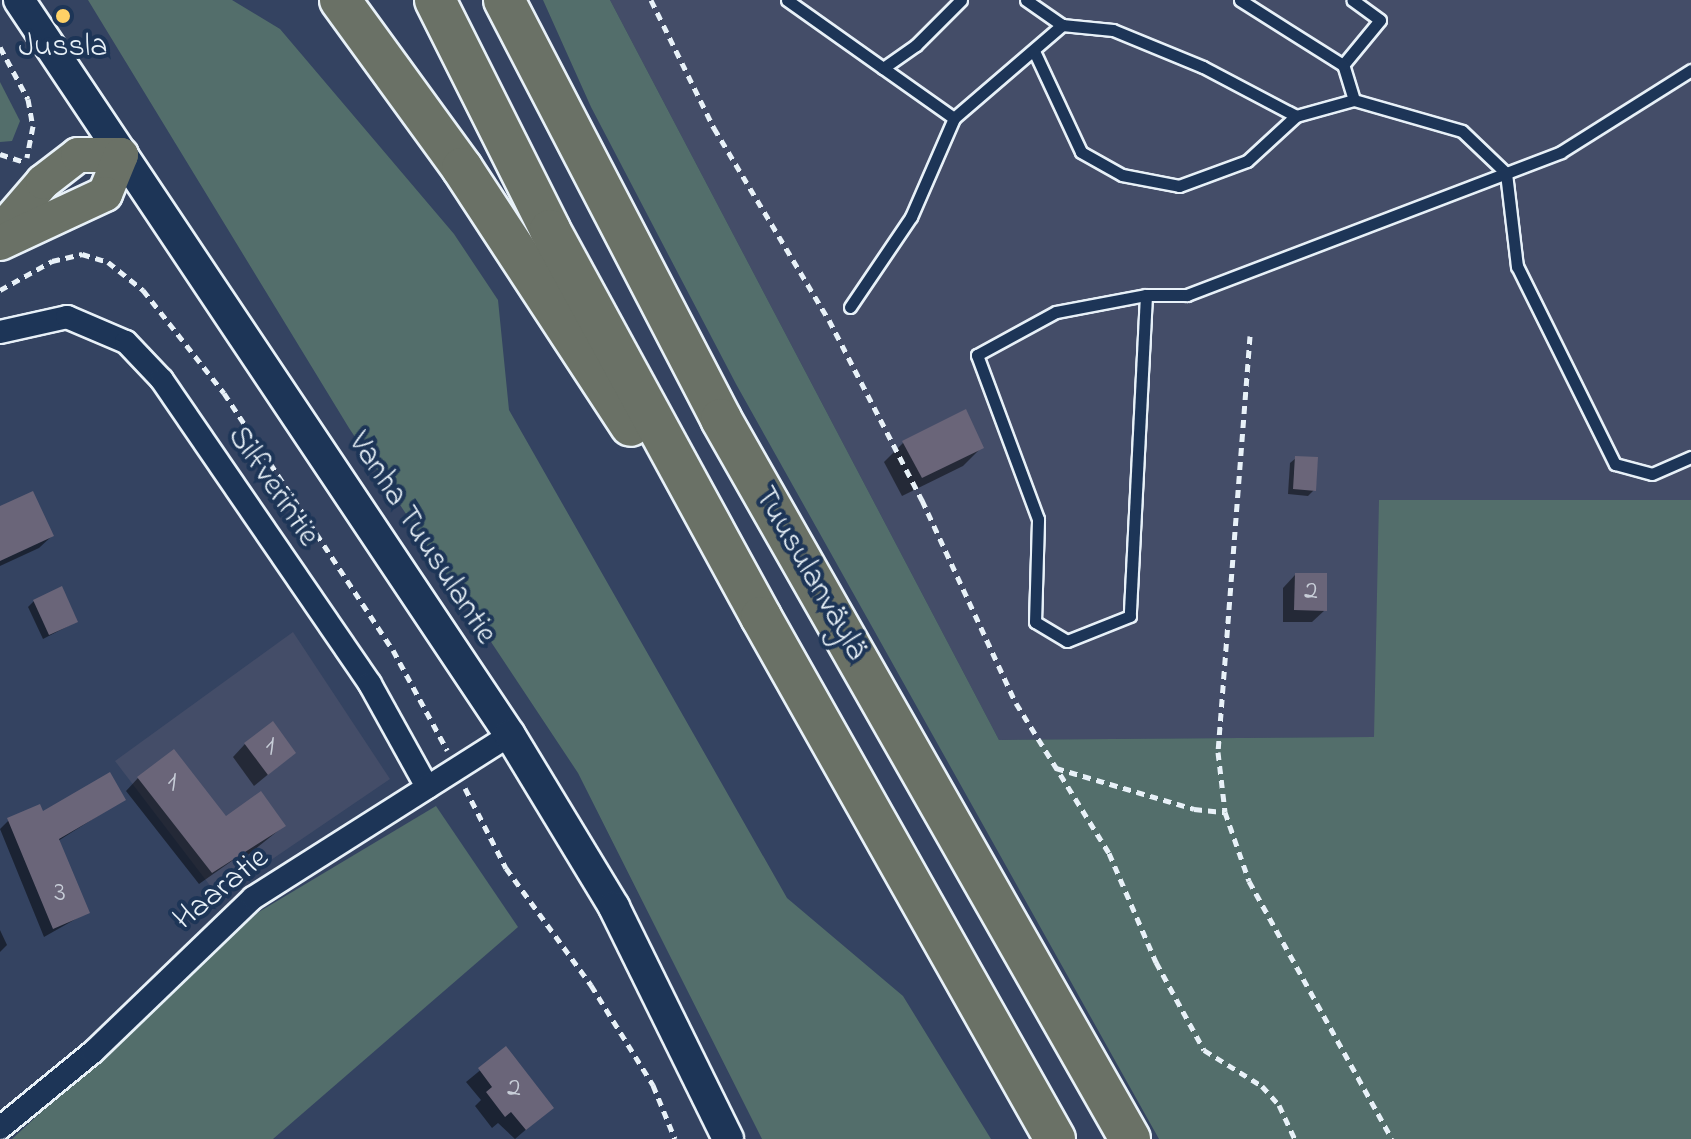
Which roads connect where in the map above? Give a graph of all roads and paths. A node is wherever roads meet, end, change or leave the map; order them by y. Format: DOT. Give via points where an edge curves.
graph roads {
  1 [pos="19,0"];
  2 [pos="340,0"];
  3 [pos="435,0"];
  4 [pos="504,0"];
  5 [pos="517,0"];
  6 [pos="651,0"];
  7 [pos="787,0"];
  8 [pos="961,0"];
  9 [pos="1026,0"];
  10 [pos="1240,0"];
  11 [pos="1352,0"];
  12 [pos="1062,25"];
  13 [pos="0,47"];
  14 [pos="1034,51"];
  15 [pos="1343,65"];
  16 [pos="883,68"];
  17 [pos="1691,70"];
  18 [pos="544,82"];
  19 [pos="1354,100"];
  20 [pos="1296,116"];
  21 [pos="954,118"];
  22 [pos="0,154"];
  23 [pos="121,155"];
  24 [pos="1506,173"];
  25 [pos="0,232"];
  26 [pos="0,243"];
  27 [pos="0,290"];
  28 [pos="1146,295"];
  29 [pos="850,307"];
  30 [pos="0,332"];
  31 [pos="1250,336"];
  32 [pos="1691,457"];
  33 [pos="761,617"];
  34 [pos="510,735"];
  35 [pos="456,768"];
  36 [pos="1055,768"];
  37 [pos="427,787"];
  38 [pos="1225,812"];
  39 [pos="0,1128"];
  40 [pos="675,1139"];
  41 [pos="728,1139"];
  42 [pos="1055,1139"];
  43 [pos="1130,1139"];
  44 [pos="1295,1139"];
  45 [pos="1392,1139"];
  1 -- 23 [label="main road, Vanha Tuusulantie"];
  2 -- 33 [label="highway" via="462,168"];
  3 -- 33 [label="highway, Tuusulanväylä" via="550,230"];
  4 -- 18 [label="highway, Tuusulanväylä"];
  5 -- 18 [label="highway"];
  6 -- 36 [label="path" via="714,128 829,320 922,500 1016,703"];
  7 -- 16 [label="lane"];
  8 -- 16 [label="lane" via="916,45"];
  9 -- 12 [label="lane"];
  10 -- 15 [label="lane"];
  11 -- 15 [label="lane" via="1380,20"];
  12 -- 14 [label="lane"];
  12 -- 20 [label="lane" via="1113,30 1203,67"];
  13 -- 22 [label="path" via="28,99 33,126 26,162"];
  14 -- 20 [label="lane" via="1081,152 1122,175 1179,186 1247,161"];
  14 -- 21 [label="lane"];
  15 -- 19 [label="lane"];
  16 -- 21 [label="lane"];
  17 -- 24 [label="lane" via="1561,152"];
  18 -- 43 [label="highway, Tuusulanväylä" via="721,419"];
  19 -- 20 [label="lane"];
  19 -- 24 [label="lane" via="1462,131"];
  21 -- 29 [label="lane" via="911,217"];
  23 -- 25 [label="main road" via="78,155 43,182"];
  23 -- 26 [label="main road" via="105,194"];
  23 -- 34 [label="main road, Vanha Tuusulantie"];
  24 -- 28 [label="lane" via="1187,295"];
  24 -- 32 [label="lane" via="1517,266 1615,464 1652,474"];
  27 -- 35 [label="path" via="52,261 82,254 108,262 143,290 191,346 393,650"];
  28 -- 28 [label="lane" via="1056,312 977,355 1038,519 1035,622 1067,641 1130,616"];
  30 -- 37 [label="street, Silfverintie" via="67,317 126,342 162,380 370,684"];
  31 -- 38 [label="path" via="1218,752"];
  33 -- 42 [label="highway, Tuusulanväylä"];
  34 -- 35 [label="street, Haaratie"];
  34 -- 41 [label="main road, Vanha Tuusulantie" via="614,907"];
  35 -- 37 [label="street, Haaratie"];
  35 -- 40 [label="path" via="486,835 653,1085"];
  36 -- 38 [label="path" via="1194,809"];
  36 -- 44 [label="path" via="1109,853 1156,962 1204,1050 1262,1086 1279,1105"];
  37 -- 39 [label="street, Haaratie" via="253,898 93,1052"];
  38 -- 45 [label="path" via="1249,881"];
}
